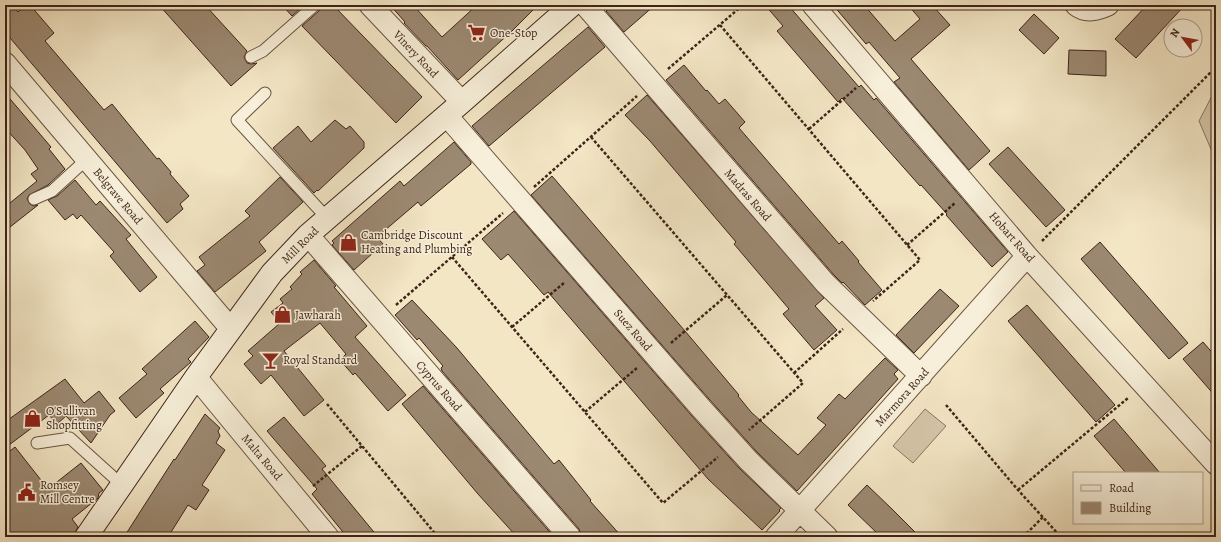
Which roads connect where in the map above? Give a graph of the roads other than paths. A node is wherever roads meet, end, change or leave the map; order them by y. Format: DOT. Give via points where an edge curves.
graph roads {
  1 [pos="314,5"];
  2 [pos="370,5"];
  3 [pos="572,5"];
  4 [pos="585,5"];
  5 [pos="813,5"];
  6 [pos="1076,5"];
  7 [pos="1108,5"];
  8 [pos="251,57"];
  9 [pos="5,63"];
  10 [pos="265,93"];
  11 [pos="455,109"];
  12 [pos="87,159"];
  13 [pos="34,199"];
  14 [pos="327,218"];
  15 [pos="308,235"];
  16 [pos="1027,256"];
  17 [pos="231,329"];
  18 [pos="921,376"];
  19 [pos="196,377"];
  20 [pos="37,443"];
  21 [pos="1216,464"];
  22 [pos="122,485"];
  23 [pos="800,511"];
  24 [pos="86,537"];
  25 [pos="328,537"];
  26 [pos="570,537"];
  27 [pos="776,537"];
  28 [pos="827,537"];
  1 -- 8 [label="lane" via="263,51"];
  2 -- 11 [label="street, Vinery Road"];
  3 -- 11 [label="street, Mill Road"];
  4 -- 18 [label="street, Madras Road" via="825,283"];
  5 -- 16 [label="street, Hobart Road"];
  6 -- 7 [label="street" via="1088,10"];
  9 -- 12 [label="street, Belgrave Road"];
  10 -- 14 [label="lane" via="237,120"];
  11 -- 14 [label="street, Mill Road"];
  11 -- 23 [label="street, Suez Road" via="520,200 733,444"];
  12 -- 13 [label="lane" via="52,191"];
  12 -- 17 [label="street, Belgrave Road"];
  14 -- 15 [label="street, Mill Road"];
  15 -- 17 [label="street, Mill Road" via="272,274"];
  15 -- 26 [label="street, Cyprus Road"];
  16 -- 18 [label="street, Marmora Road"];
  16 -- 21 [label="street, Hobart Road"];
  17 -- 19 [label="street, Mill Road"];
  18 -- 23 [label="street, Marmora Road"];
  19 -- 22 [label="street, Mill Road"];
  19 -- 25 [label="street, Malta Road"];
  20 -- 22 [label="lane" via="70,438"];
  22 -- 24 [label="street, Mill Road"];
  23 -- 27 [label="street, Marmora Road"];
  23 -- 28 [label="street, Suez Road"];
}
